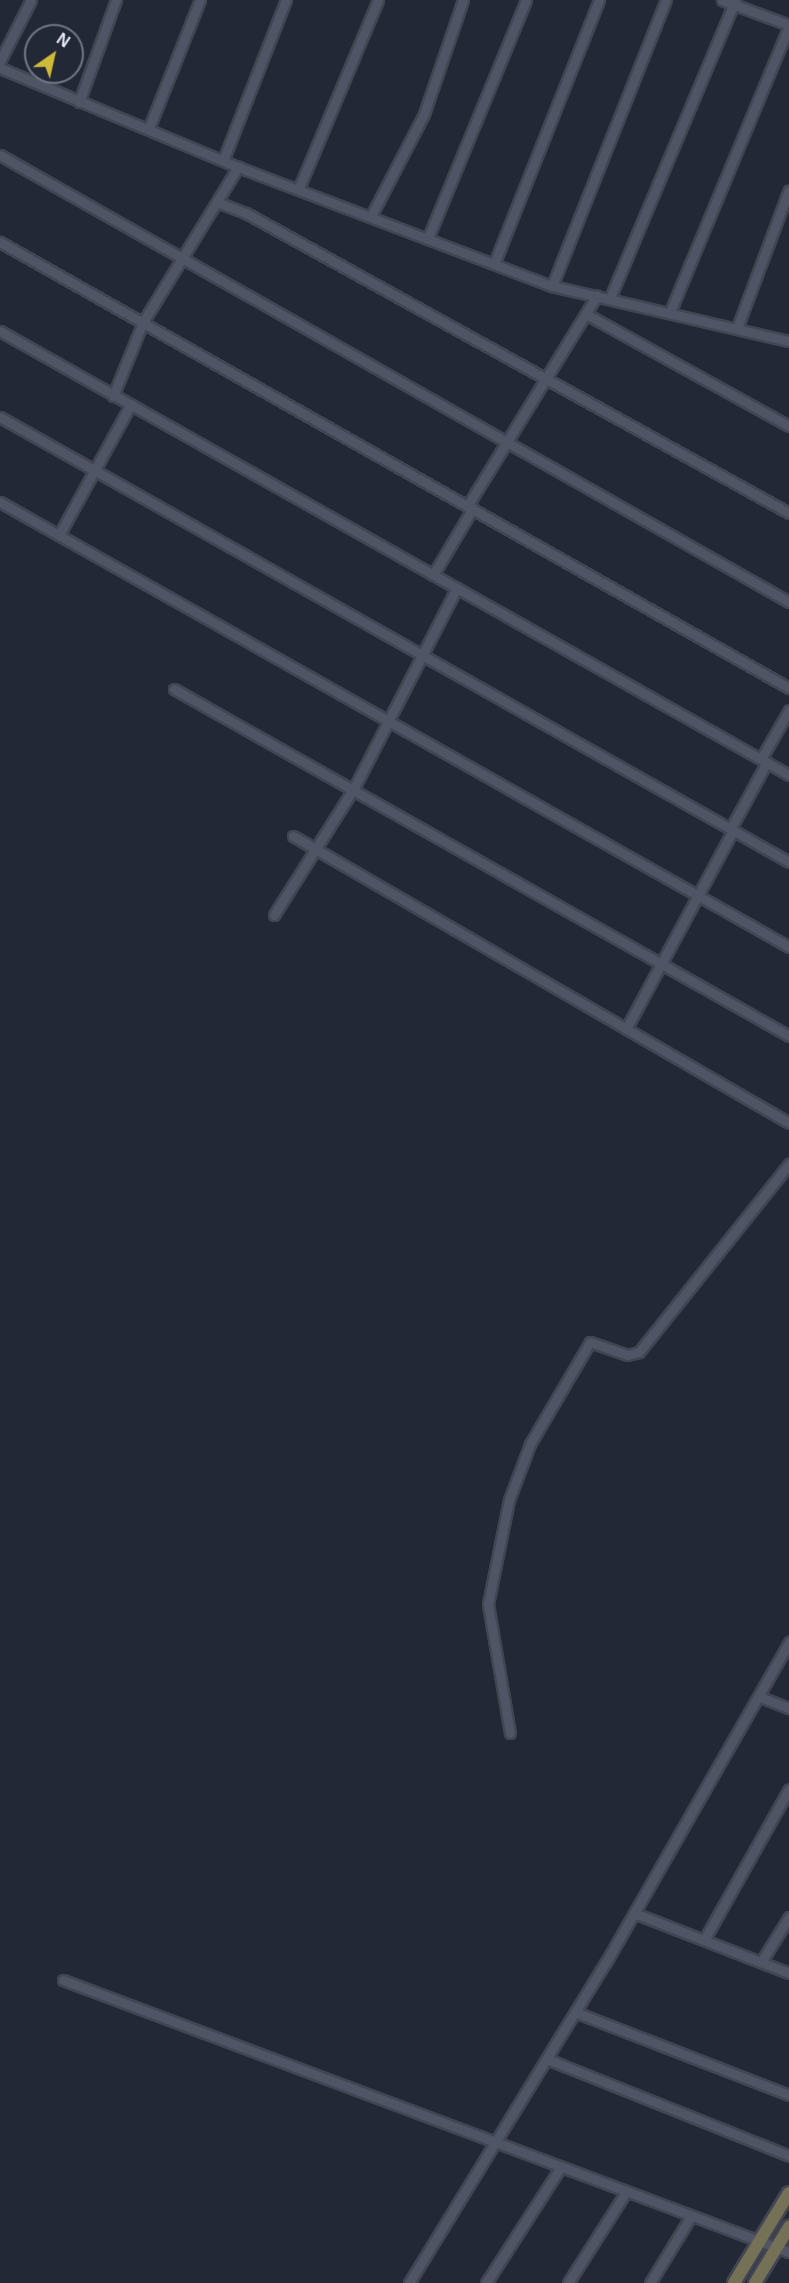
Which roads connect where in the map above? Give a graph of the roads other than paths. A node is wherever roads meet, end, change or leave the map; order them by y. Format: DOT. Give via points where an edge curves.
graph roads {
  1 [pos="31,0"];
  2 [pos="116,0"];
  3 [pos="200,0"];
  4 [pos="286,0"];
  5 [pos="378,0"];
  6 [pos="463,0"];
  7 [pos="526,0"];
  8 [pos="599,0"];
  9 [pos="666,0"];
  10 [pos="722,0"];
  11 [pos="734,2"];
  12 [pos="789,26"];
  13 [pos="0,61"];
  14 [pos="0,68"];
  15 [pos="79,102"];
  16 [pos="149,128"];
  17 [pos="0,155"];
  18 [pos="224,158"];
  19 [pos="238,167"];
  20 [pos="299,188"];
  21 [pos="789,190"];
  22 [pos="217,202"];
  23 [pos="371,216"];
  24 [pos="428,238"];
  25 [pos="0,242"];
  26 [pos="181,257"];
  27 [pos="494,264"];
  28 [pos="552,286"];
  29 [pos="597,295"];
  30 [pos="610,298"];
  31 [pos="670,312"];
  32 [pos="586,314"];
  33 [pos="143,322"];
  34 [pos="737,328"];
  35 [pos="0,331"];
  36 [pos="789,341"];
  37 [pos="548,378"];
  38 [pos="112,396"];
  39 [pos="131,404"];
  40 [pos="0,417"];
  41 [pos="789,426"];
  42 [pos="508,443"];
  43 [pos="95,470"];
  44 [pos="0,502"];
  45 [pos="470,506"];
  46 [pos="789,513"];
  47 [pos="59,535"];
  48 [pos="434,575"];
  49 [pos="457,588"];
  50 [pos="789,602"];
  51 [pos="422,651"];
  52 [pos="789,688"];
  53 [pos="174,689"];
  54 [pos="789,711"];
  55 [pos="387,722"];
  56 [pos="764,761"];
  57 [pos="789,775"];
  58 [pos="354,788"];
  59 [pos="732,829"];
  60 [pos="293,836"];
  61 [pos="317,849"];
  62 [pos="789,862"];
  63 [pos="699,896"];
  64 [pos="274,915"];
  65 [pos="789,947"];
  66 [pos="660,962"];
  67 [pos="626,1029"];
  68 [pos="789,1035"];
  69 [pos="789,1123"];
  70 [pos="789,1164"];
  71 [pos="789,1642"];
  72 [pos="760,1697"];
  73 [pos="789,1708"];
  74 [pos="510,1733"];
  75 [pos="789,1789"];
  76 [pos="634,1913"];
  77 [pos="789,1917"];
  78 [pos="704,1940"];
  79 [pos="761,1962"];
  80 [pos="789,1973"];
  81 [pos="63,1980"];
  82 [pos="575,2012"];
  83 [pos="547,2059"];
  84 [pos="789,2096"];
  85 [pos="495,2144"];
  86 [pos="789,2156"];
  87 [pos="560,2168"];
  88 [pos="626,2192"];
  89 [pos="789,2193"];
  90 [pos="691,2216"];
  91 [pos="789,2227"];
  92 [pos="760,2241"];
  93 [pos="777,2247"];
  94 [pos="789,2252"];
  95 [pos="409,2283"];
  96 [pos="486,2283"];
  97 [pos="568,2283"];
  98 [pos="650,2283"];
  99 [pos="734,2283"];
  100 [pos="755,2283"];
  1 -- 13 [label="street"];
  2 -- 15 [label="street"];
  3 -- 16 [label="street"];
  4 -- 18 [label="street"];
  5 -- 20 [label="street"];
  6 -- 23 [label="street" via="424,114"];
  7 -- 24 [label="street"];
  8 -- 27 [label="street"];
  9 -- 28 [label="street"];
  10 -- 11 [label="street"];
  11 -- 12 [label="street"];
  11 -- 30 [label="street"];
  12 -- 31 [label="street"];
  14 -- 15 [label="street"];
  15 -- 16 [label="street"];
  16 -- 18 [label="street"];
  17 -- 26 [label="street"];
  18 -- 19 [label="street"];
  19 -- 20 [label="street"];
  19 -- 22 [label="street"];
  20 -- 23 [label="street"];
  21 -- 34 [label="street"];
  22 -- 26 [label="street"];
  22 -- 37 [label="street" via="246,213"];
  23 -- 24 [label="street"];
  24 -- 27 [label="street"];
  25 -- 33 [label="street"];
  26 -- 33 [label="street"];
  26 -- 42 [label="street"];
  27 -- 28 [label="street"];
  28 -- 29 [label="street"];
  29 -- 30 [label="street"];
  29 -- 32 [label="street"];
  30 -- 31 [label="street"];
  31 -- 34 [label="street"];
  32 -- 37 [label="street"];
  32 -- 41 [label="street"];
  33 -- 38 [label="street"];
  33 -- 45 [label="street"];
  34 -- 36 [label="street"];
  35 -- 38 [label="street"];
  37 -- 42 [label="street"];
  37 -- 46 [label="street"];
  38 -- 39 [label="street"];
  39 -- 43 [label="street"];
  39 -- 48 [label="street"];
  40 -- 43 [label="street"];
  42 -- 45 [label="street"];
  42 -- 50 [label="street"];
  43 -- 47 [label="street"];
  43 -- 51 [label="street"];
  44 -- 47 [label="street"];
  45 -- 48 [label="street"];
  45 -- 52 [label="street"];
  47 -- 55 [label="street"];
  48 -- 49 [label="street"];
  49 -- 51 [label="street"];
  49 -- 56 [label="street"];
  51 -- 55 [label="street"];
  51 -- 59 [label="street"];
  53 -- 58 [label="street"];
  54 -- 56 [label="street"];
  55 -- 58 [label="street"];
  55 -- 63 [label="street"];
  56 -- 57 [label="street"];
  56 -- 59 [label="street"];
  58 -- 61 [label="street"];
  58 -- 66 [label="street"];
  59 -- 62 [label="street"];
  59 -- 63 [label="street"];
  60 -- 61 [label="street"];
  61 -- 64 [label="street"];
  61 -- 67 [label="street"];
  63 -- 65 [label="street"];
  63 -- 66 [label="street"];
  66 -- 67 [label="street"];
  66 -- 68 [label="street"];
  67 -- 69 [label="street"];
  70 -- 74 [label="street" via="639,1352 627,1354 590,1342 530,1444 509,1500 488,1604"];
  71 -- 72 [label="street"];
  72 -- 73 [label="street"];
  72 -- 76 [label="street"];
  75 -- 78 [label="street"];
  76 -- 78 [label="street"];
  76 -- 82 [label="street"];
  77 -- 79 [label="street"];
  78 -- 79 [label="street"];
  79 -- 80 [label="street"];
  81 -- 85 [label="street"];
  82 -- 83 [label="street"];
  82 -- 84 [label="street"];
  83 -- 85 [label="street"];
  83 -- 86 [label="street"];
  85 -- 87 [label="street"];
  85 -- 95 [label="street"];
  87 -- 88 [label="street"];
  87 -- 96 [label="street"];
  88 -- 90 [label="street"];
  88 -- 97 [label="street"];
  89 -- 92 [label="main road"];
  90 -- 92 [label="street"];
  90 -- 98 [label="street"];
  91 -- 93 [label="main road"];
  92 -- 93 [label="street"];
  92 -- 99 [label="main road"];
  93 -- 94 [label="street"];
  93 -- 100 [label="main road"];
}
